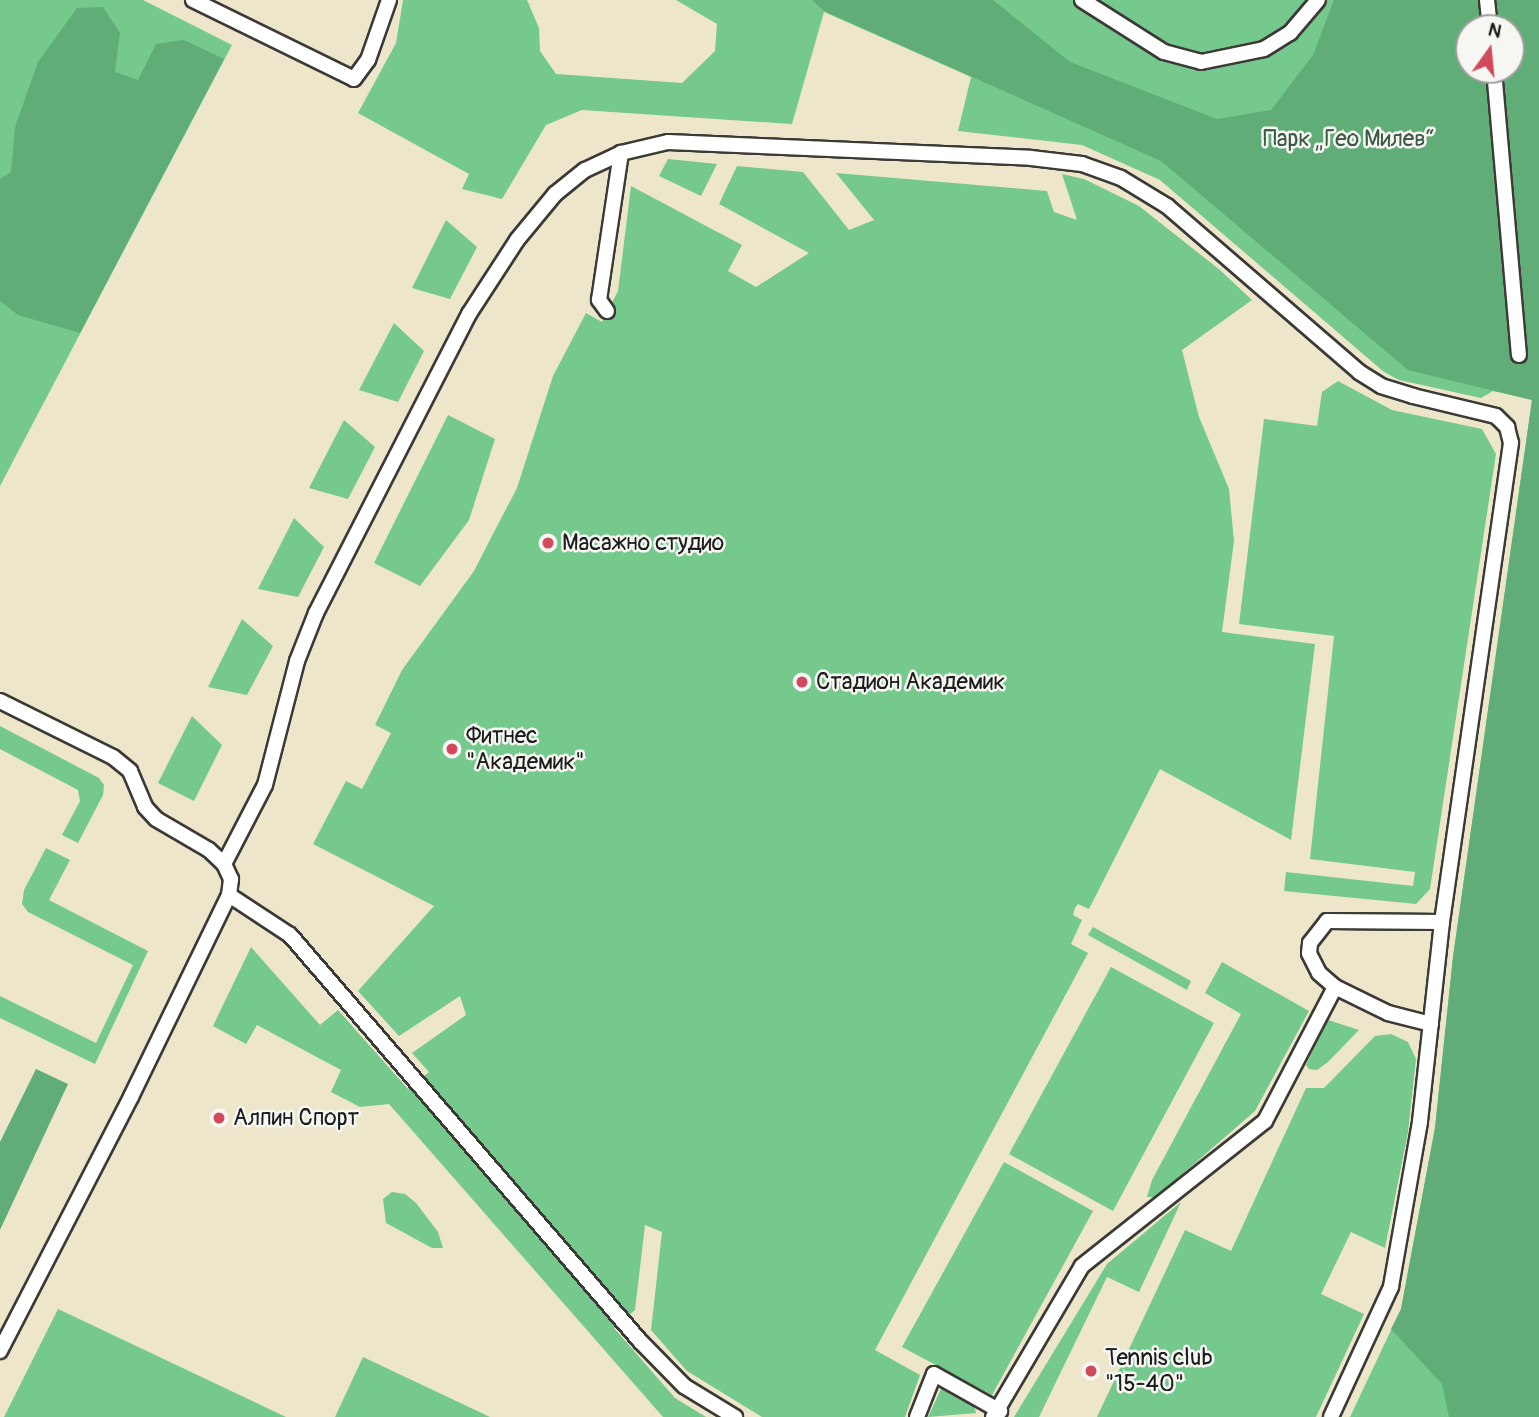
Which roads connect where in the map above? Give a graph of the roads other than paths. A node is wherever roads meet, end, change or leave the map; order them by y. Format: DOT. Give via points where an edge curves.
graph roads {
  1 [pos="192,0"];
  2 [pos="389,0"];
  3 [pos="1082,0"];
  4 [pos="1318,0"];
  5 [pos="1495,84"];
  6 [pos="621,153"];
  7 [pos="607,312"];
  8 [pos="1519,355"];
  9 [pos="0,701"];
  10 [pos="224,864"];
  11 [pos="229,895"];
  12 [pos="1442,922"];
  13 [pos="1335,987"];
  14 [pos="1431,1024"];
  15 [pos="0,1351"];
  16 [pos="997,1414"];
  17 [pos="735,1417"];
  18 [pos="917,1417"];
  19 [pos="1331,1417"];
  1 -- 2 [label="lane" via="354,79 368,60"];
  3 -- 4 [label="lane" via="1164,52 1201,62 1264,49 1290,33"];
  5 -- 8 [label="lane"];
  6 -- 7 [label="lane" via="599,300"];
  6 -- 10 [label="lane" via="585,170 555,194 517,240 469,314 316,613 298,661 265,785"];
  6 -- 12 [label="lane" via="668,142 1019,157 1082,164 1121,178 1167,206 1381,386 1496,416 1507,427 1511,443 1509,474"];
  9 -- 10 [label="lane" via="113,757 130,771 145,807 156,819"];
  10 -- 11 [label="lane" via="231,879"];
  11 -- 15 [label="lane"];
  11 -- 17 [label="lane" via="290,935 640,1341 684,1386"];
  12 -- 13 [label="lane" via="1327,921 1317,929 1309,953 1319,973"];
  12 -- 14 [label="lane"];
  13 -- 14 [label="lane" via="1388,1013"];
  13 -- 16 [label="lane" via="1265,1121 1082,1266"];
  14 -- 19 [label="lane" via="1420,1122 1391,1287"];
  16 -- 18 [label="lane" via="934,1374"];
}
